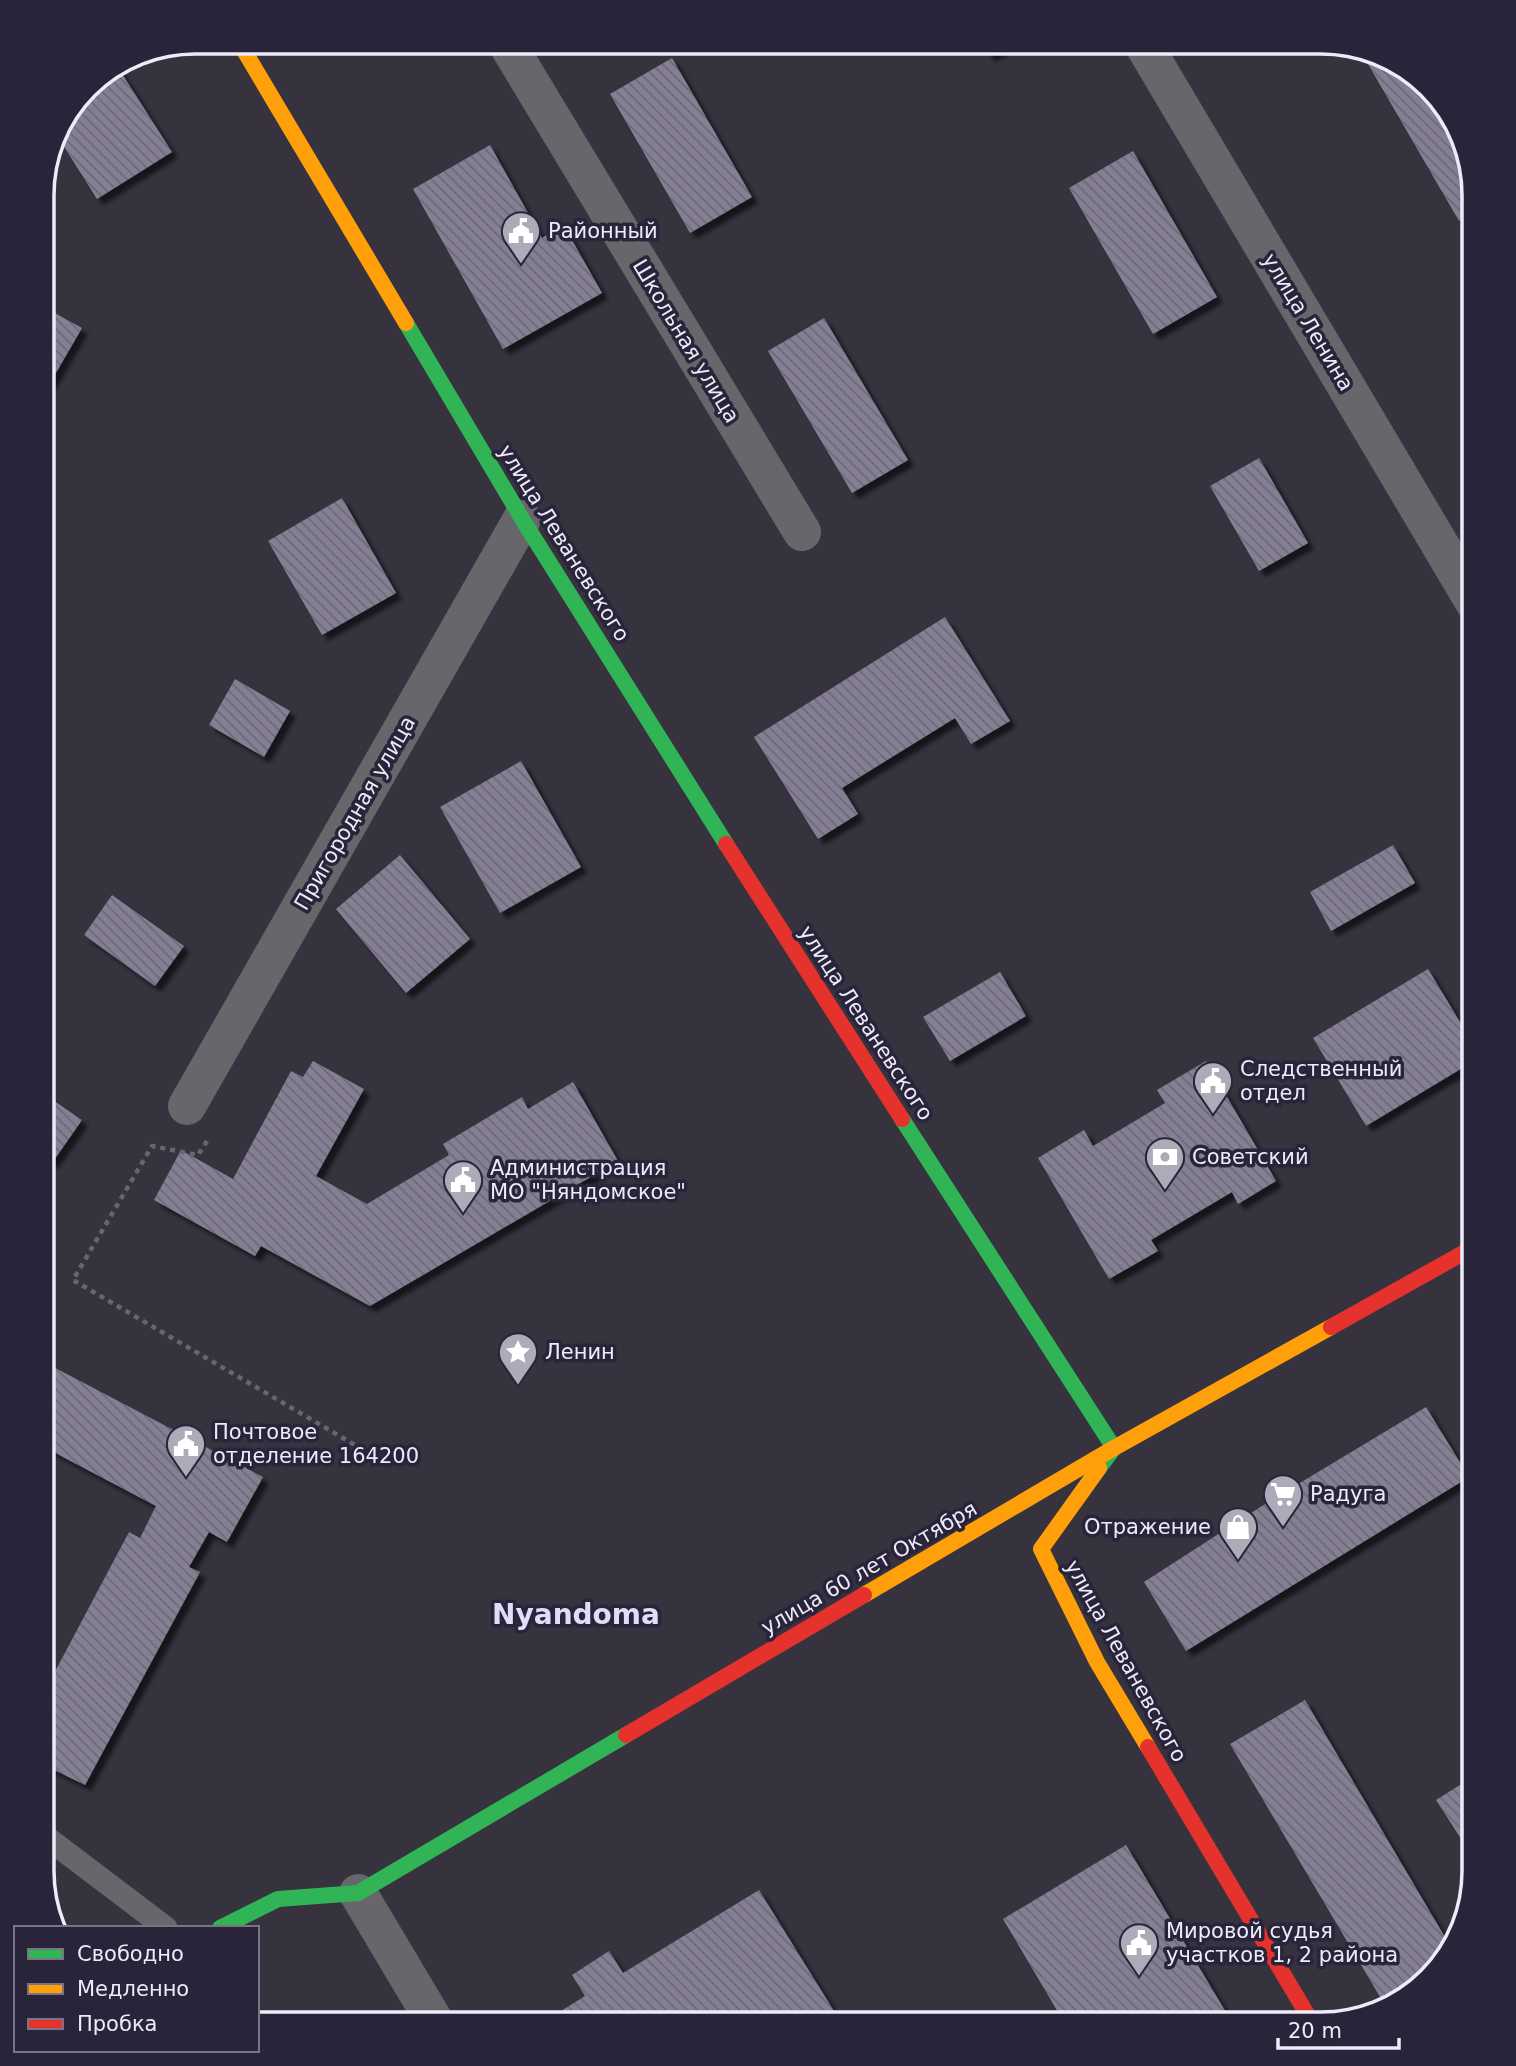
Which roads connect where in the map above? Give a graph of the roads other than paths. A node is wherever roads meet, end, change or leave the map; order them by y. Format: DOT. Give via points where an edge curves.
graph roads {
  1 [pos="247,54"];
  2 [pos="513,54"];
  3 [pos="1150,55"];
  4 [pos="522,519"];
  5 [pos="802,532"];
  6 [pos="1462,582"];
  7 [pos="199,1120"];
  8 [pos="1462,1254"];
  9 [pos="1114,1448"];
  10 [pos="54,1843"];
  11 [pos="358,1892"];
  12 [pos="278,1899"];
  13 [pos="163,1926"];
  14 [pos="224,1926"];
  15 [pos="249,1926"];
  16 [pos="428,2011"];
  17 [pos="1306,2012"];
  1 -- 4 [label="street, улица Леваневского"];
  2 -- 5 [label="street, Школьная улица"];
  3 -- 6 [label="street, улица Ленина"];
  4 -- 7 [label="street, Пригородная улица"];
  4 -- 9 [label="street, улица Леваневского"];
  8 -- 9 [label="street, улица 60 лет Октября"];
  9 -- 11 [label="street, улица 60 лет Октября"];
  9 -- 17 [label="street, улица Леваневского" via="1041,1549 1097,1661"];
  10 -- 13 [label="lane"];
  11 -- 12 [label="street, улица 60 лет Октября"];
  11 -- 16 [label="street"];
  12 -- 14 [label="street, улица 60 лет Октября"];
  12 -- 15 [label="street"];
}
